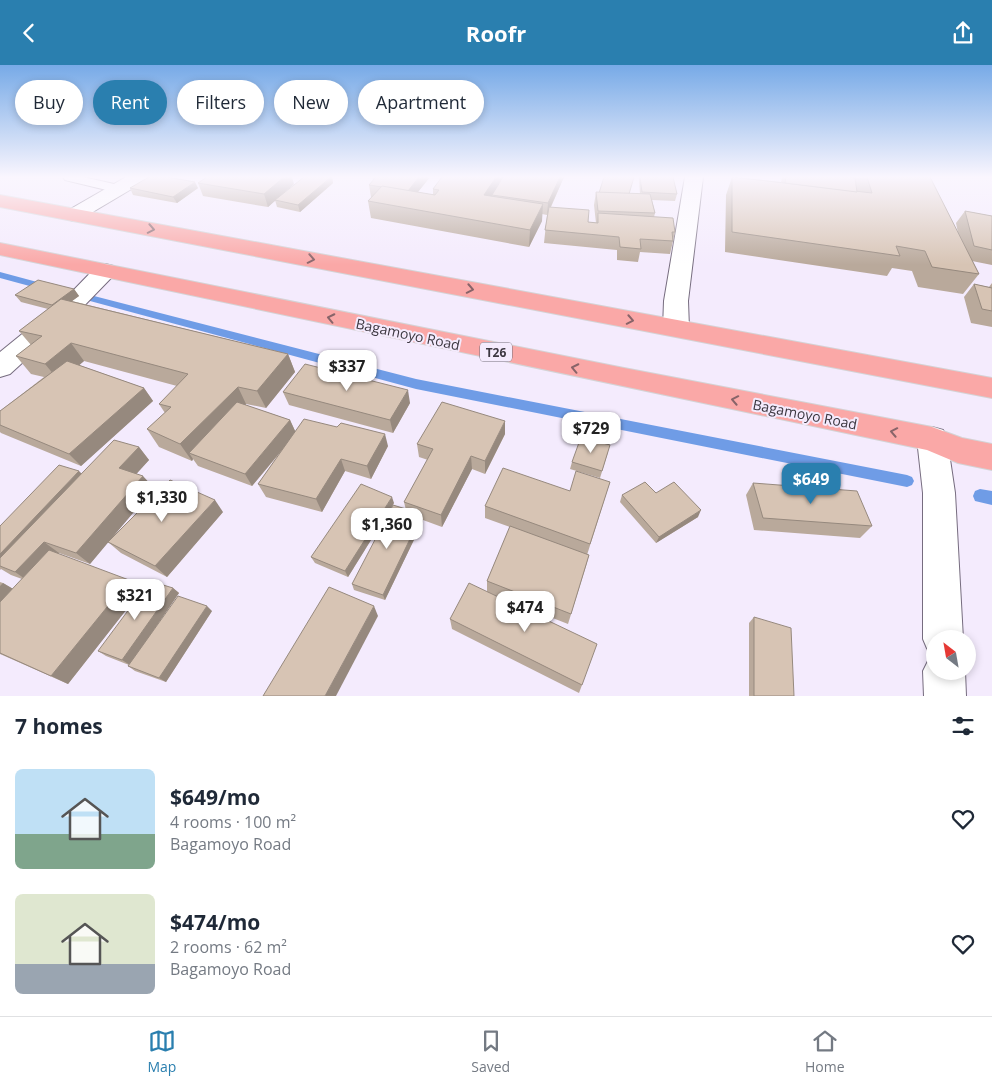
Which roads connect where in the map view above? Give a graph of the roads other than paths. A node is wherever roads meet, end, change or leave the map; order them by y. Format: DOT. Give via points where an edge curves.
graph roads {
  1 [pos="29,206"];
  2 [pos="89,206"];
  3 [pos="690,206"];
  4 [pos="74,215"];
  5 [pos="0,249"];
  6 [pos="105,271"];
  7 [pos="676,328"];
  8 [pos="0,367"];
  9 [pos="992,388"];
  10 [pos="932,439"];
  11 [pos="992,457"];
  12 [pos="944,630"];
  13 [pos="944,680"];
  14 [pos="945,696"];
  1 -- 4 [label="highway"];
  2 -- 4 [label="street"];
  3 -- 7 [label="street" via="676,301"];
  4 -- 7 [label="highway, one-way"];
  5 -- 6 [label="highway, Bagamoyo Road / T26"];
  6 -- 8 [label="street" via="72,305"];
  10 -- 6 [label="highway, Bagamoyo Road / T26, one-way"];
  7 -- 9 [label="highway"];
  10 -- 11 [label="highway, Bagamoyo Road / T26"];
  10 -- 12 [label="street" via="939,493"];
  13 -- 14 [label="street"];
}
